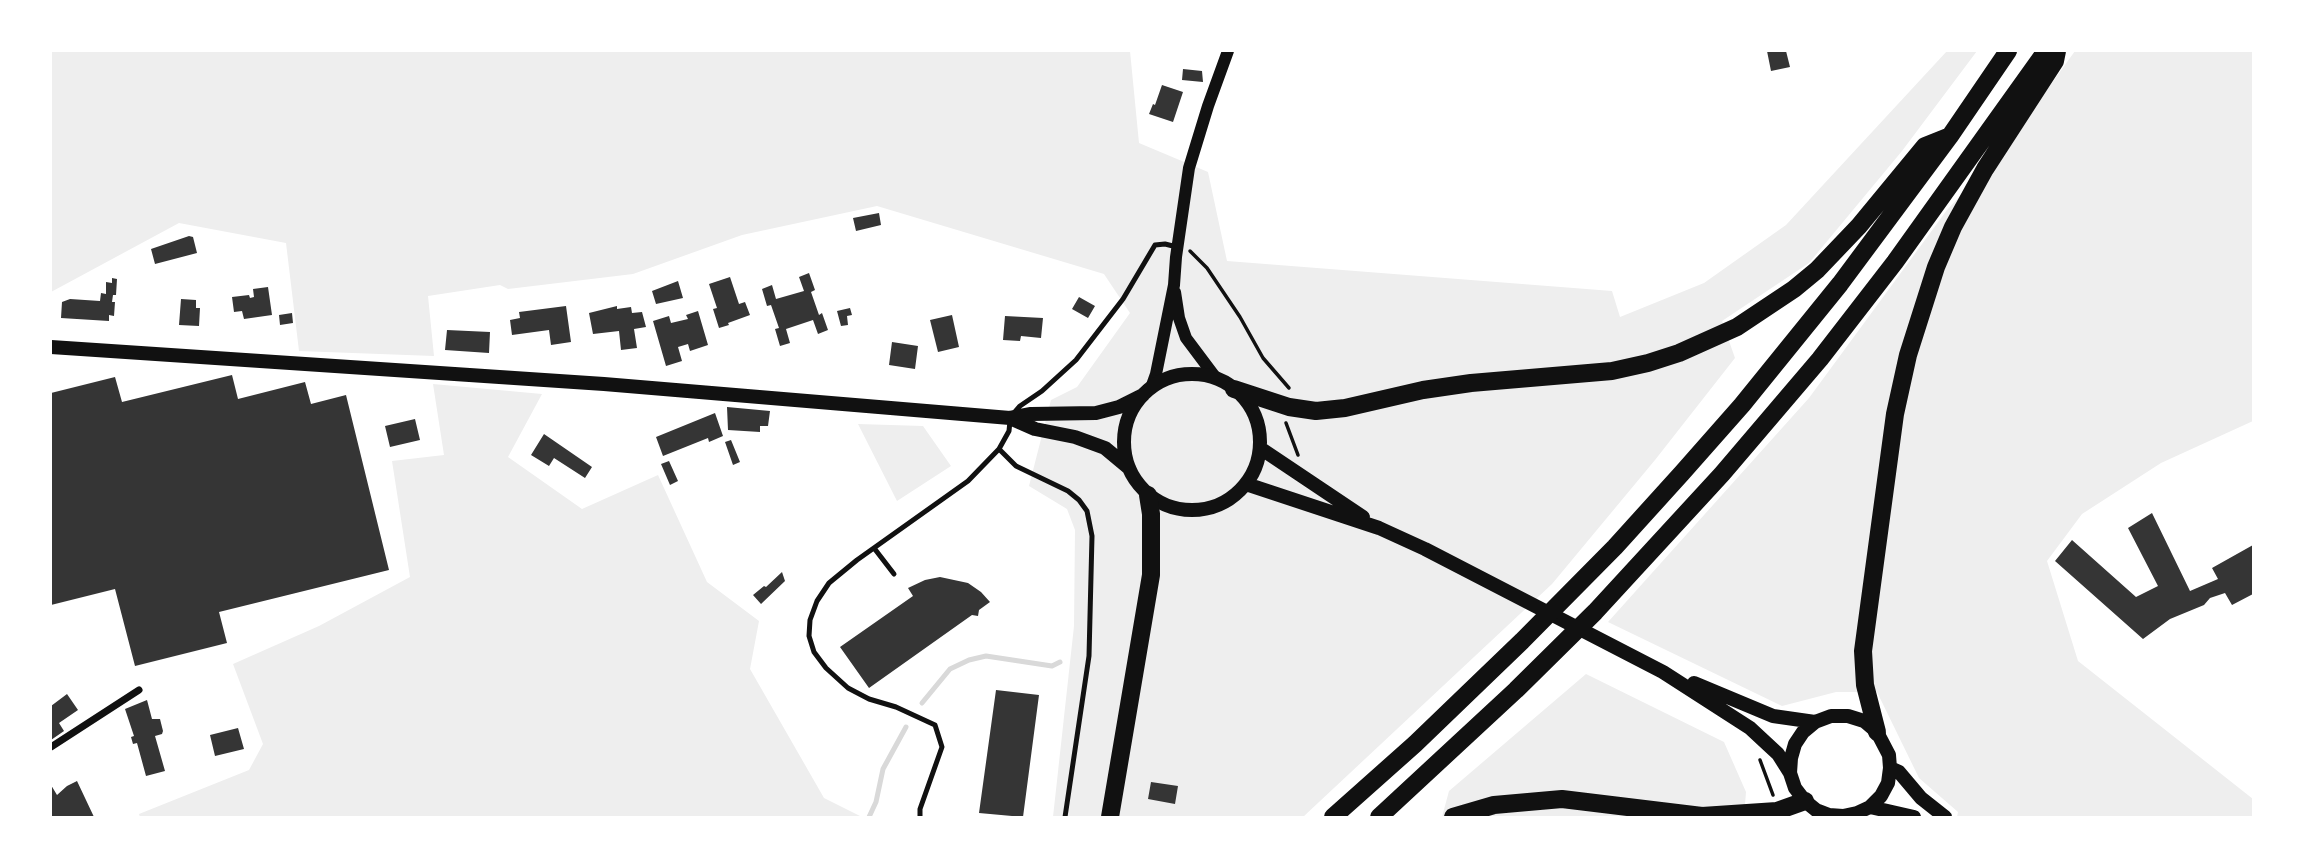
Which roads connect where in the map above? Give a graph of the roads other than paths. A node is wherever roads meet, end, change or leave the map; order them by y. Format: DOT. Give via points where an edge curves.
graph roads {
  1 [pos="1228,51"];
  2 [pos="2008,51"];
  3 [pos="2046,51"];
  4 [pos="2057,51"];
  5 [pos="1950,136"];
  6 [pos="1177,247"];
  7 [pos="1174,285"];
  8 [pos="51,347"];
  9 [pos="1216,378"];
  10 [pos="1234,389"];
  11 [pos="1147,391"];
  12 [pos="1010,418"];
  13 [pos="1260,448"];
  14 [pos="999,449"];
  15 [pos="1129,468"];
  16 [pos="1246,484"];
  17 [pos="1148,495"];
  18 [pos="1379,528"];
  19 [pos="874,548"];
  20 [pos="894,574"];
  21 [pos="1663,672"];
  22 [pos="139,690"];
  23 [pos="1815,722"];
  24 [pos="1877,732"];
  25 [pos="51,747"];
  26 [pos="1891,768"];
  27 [pos="1790,773"];
  28 [pos="1805,801"];
  29 [pos="1870,807"];
  30 [pos="920,817"];
  31 [pos="1065,817"];
  32 [pos="1110,817"];
  33 [pos="1333,817"];
  34 [pos="1379,817"];
  35 [pos="1453,817"];
  36 [pos="1914,817"];
  37 [pos="1945,817"];
  1 -- 6 [label="street" via="1189,168"];
  2 -- 5 [label="highway"];
  3 -- 34 [label="highway" via="1895,262 1722,474 1595,612"];
  4 -- 24 [label="highway" via="2056,61 1984,169 1953,227 1908,355 1895,414 1863,651 1865,685"];
  5 -- 10 [label="highway" via="1925,146 1817,270 1770,307 1708,342 1612,370 1471,383 1316,411"];
  5 -- 33 [label="highway" via="1797,338 1615,547 1485,678"];
  6 -- 7 [label="street"];
  6 -- 12 [label="lane" via="1155,245 1123,299 1076,360"];
  7 -- 9 [label="street" via="1186,338"];
  7 -- 11 [label="street" via="1156,374"];
  8 -- 12 [label="main road" via="617,385"];
  9 -- 10 [label="main road"];
  9 -- 11 [label="main road" via="1184,374"];
  10 -- 13 [label="main road" via="1255,418"];
  11 -- 12 [label="main road" via="1096,414"];
  11 -- 15 [label="main road" via="1132,411 1125,431"];
  12 -- 14 [label="lane"];
  12 -- 15 [label="main road" via="1105,448"];
  13 -- 16 [label="main road"];
  13 -- 18 [label="main road"];
  14 -- 19 [label="lane" via="968,481"];
  14 -- 31 [label="lane" via="1016,466 1079,500 1092,536 1089,656"];
  15 -- 17 [label="main road"];
  16 -- 17 [label="main road" via="1225,502 1196,510 1178,509"];
  16 -- 18 [label="main road"];
  17 -- 32 [label="highway" via="1151,575"];
  18 -- 21 [label="main road"];
  19 -- 20 [label="lane"];
  19 -- 30 [label="lane" via="829,583 817,601 809,636 820,660 849,688 935,725 942,747"];
  21 -- 23 [label="main road" via="1773,716"];
  21 -- 27 [label="main road" via="1750,727"];
  22 -- 25 [label="street"];
  23 -- 24 [label="main road" via="1848,716"];
  23 -- 27 [label="main road" via="1795,744"];
  24 -- 26 [label="main road" via="1885,742"];
  26 -- 29 [label="main road" via="1881,796"];
  26 -- 37 [label="main road"];
  27 -- 28 [label="main road"];
  28 -- 29 [label="main road" via="1822,812 1843,816"];
  28 -- 35 [label="highway" via="1777,811 1702,816 1562,799 1494,805"];
  29 -- 36 [label="main road"];
}
